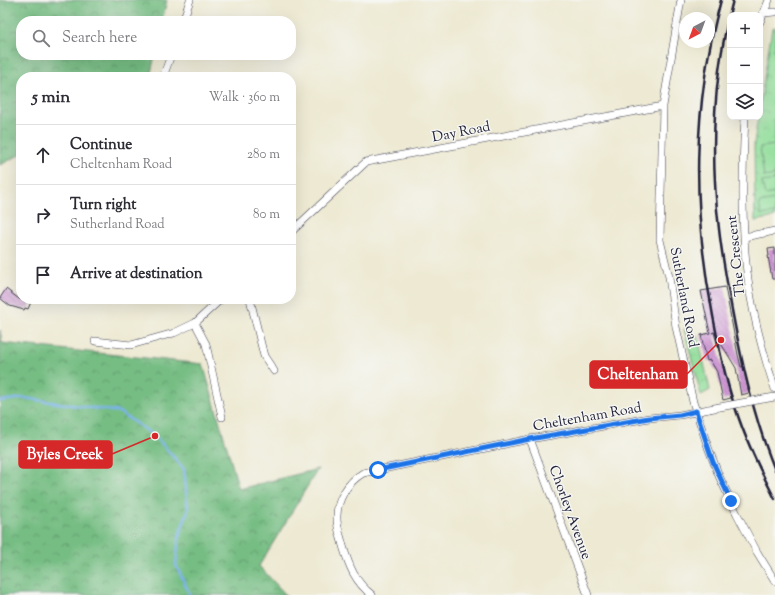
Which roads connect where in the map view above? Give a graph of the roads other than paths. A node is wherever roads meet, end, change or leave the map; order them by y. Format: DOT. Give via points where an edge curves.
graph roads {
  1 [pos="190,0"];
  2 [pos="682,0"];
  3 [pos="769,0"];
  4 [pos="775,12"];
  5 [pos="763,13"];
  6 [pos="184,16"];
  7 [pos="169,60"];
  8 [pos="165,72"];
  9 [pos="663,106"];
  10 [pos="745,120"];
  11 [pos="296,227"];
  12 [pos="775,231"];
  13 [pos="744,237"];
  14 [pos="216,304"];
  15 [pos="251,304"];
  16 [pos="195,323"];
  17 [pos="95,342"];
  18 [pos="274,370"];
  19 [pos="775,389"];
  20 [pos="775,397"];
  21 [pos="696,411"];
  22 [pos="222,417"];
  23 [pos="530,439"];
  24 [pos="775,581"];
  25 [pos="372,595"];
  26 [pos="588,595"];
  1 -- 6 [label="street"];
  2 -- 9 [label="street, Sutherland Road"];
  3 -- 5 [label="street"];
  4 -- 5 [label="street"];
  7 -- 8 [label="street"];
  9 -- 11 [label="street, Day Road" via="366,162"];
  9 -- 21 [label="street, Sutherland Road" via="660,240 669,277 676,327"];
  10 -- 13 [label="street, The Crescent"];
  12 -- 13 [label="street"];
  13 -- 19 [label="street, The Crescent" via="748,280"];
  14 -- 16 [label="street"];
  15 -- 18 [label="street" via="264,356"];
  16 -- 17 [label="street" via="174,333 131,345"];
  16 -- 22 [label="street" via="206,344"];
  20 -- 21 [label="street, Cheltenham Road, bridge"];
  21 -- 23 [label="street, Cheltenham Road"];
  21 -- 24 [label="street, Sutherland Road" via="719,476 757,552"];
  23 -- 25 [label="street, Cheltenham Road" via="369,472 354,479 342,495 337,518 348,562 357,581"];
  23 -- 26 [label="street, Chorley Avenue"];
}
